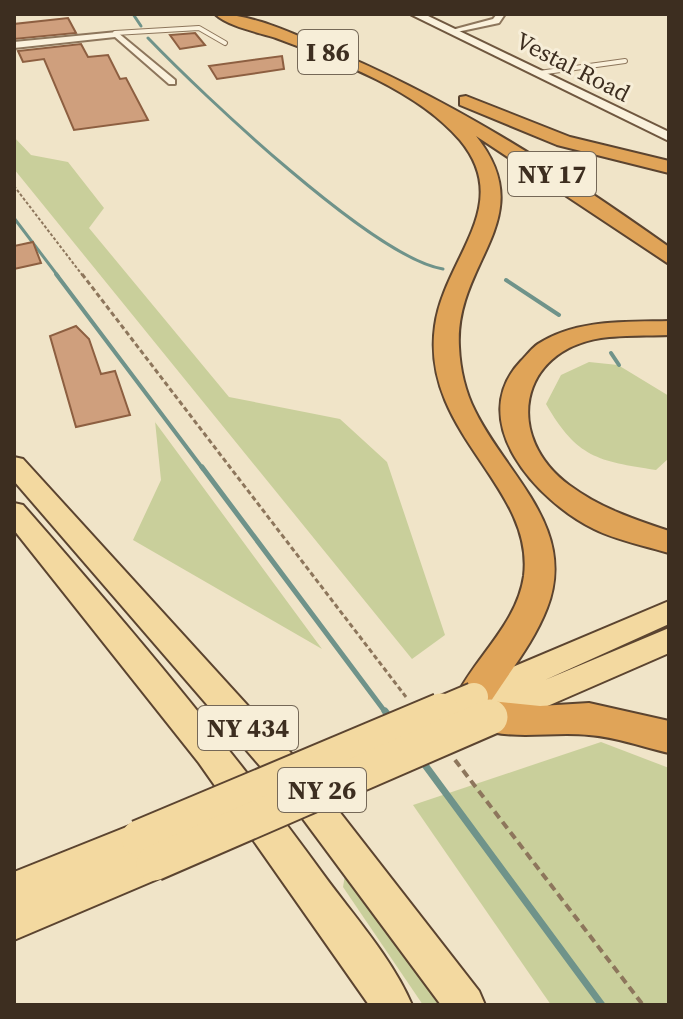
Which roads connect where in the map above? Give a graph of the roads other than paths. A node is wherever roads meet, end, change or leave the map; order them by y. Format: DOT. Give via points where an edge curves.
graph roads {
  1 [pos="222,14"];
  2 [pos="258,14"];
  3 [pos="415,14"];
  4 [pos="501,14"];
  5 [pos="452,31"];
  6 [pos="115,33"];
  7 [pos="225,43"];
  8 [pos="14,45"];
  9 [pos="625,61"];
  10 [pos="539,73"];
  11 [pos="172,82"];
  12 [pos="438,96"];
  13 [pos="669,137"];
  14 [pos="669,167"];
  15 [pos="669,233"];
  16 [pos="669,257"];
  17 [pos="669,328"];
  18 [pos="14,465"];
  19 [pos="14,512"];
  20 [pos="26,534"];
  21 [pos="669,542"];
  22 [pos="669,612"];
  23 [pos="669,640"];
  24 [pos="482,707"];
  25 [pos="669,737"];
  26 [pos="147,850"];
  27 [pos="14,890"];
  28 [pos="14,922"];
  29 [pos="392,1005"];
  30 [pos="465,1005"];
  1 -- 12 [label="highway, I 86"];
  2 -- 12 [label="highway, I 86" via="344,45"];
  3 -- 5 [label="street, Vestal Road"];
  4 -- 5 [label="street" via="496,21"];
  5 -- 10 [label="street, Vestal Road"];
  6 -- 7 [label="lane" via="199,28"];
  6 -- 8 [label="street"];
  6 -- 11 [label="street"];
  9 -- 10 [label="lane"];
  10 -- 13 [label="street, Vestal Road"];
  12 -- 14 [label="highway" via="564,141"];
  12 -- 15 [label="highway, NY 17" via="547,149"];
  12 -- 16 [label="highway, NY 17"];
  12 -- 24 [label="highway" via="476,145 494,198 452,304 446,337 449,376 469,425 528,511 541,550 533,603"];
  17 -- 21 [label="highway" via="585,334 538,357 512,394 512,421 521,451 568,500 614,527"];
  18 -- 30 [label="main road, NY 434" via="298,785"];
  19 -- 20 [label="main road, NY 434"];
  20 -- 29 [label="main road, NY 434" via="216,756"];
  22 -- 24 [label="main road, NY 26"];
  23 -- 24 [label="main road, NY 26"];
  24 -- 25 [label="highway" via="540,722 589,719"];
  24 -- 26 [label="main road, NY 26, bridge"];
  26 -- 27 [label="main road, NY 26"];
  26 -- 28 [label="main road, NY 26"];
}
